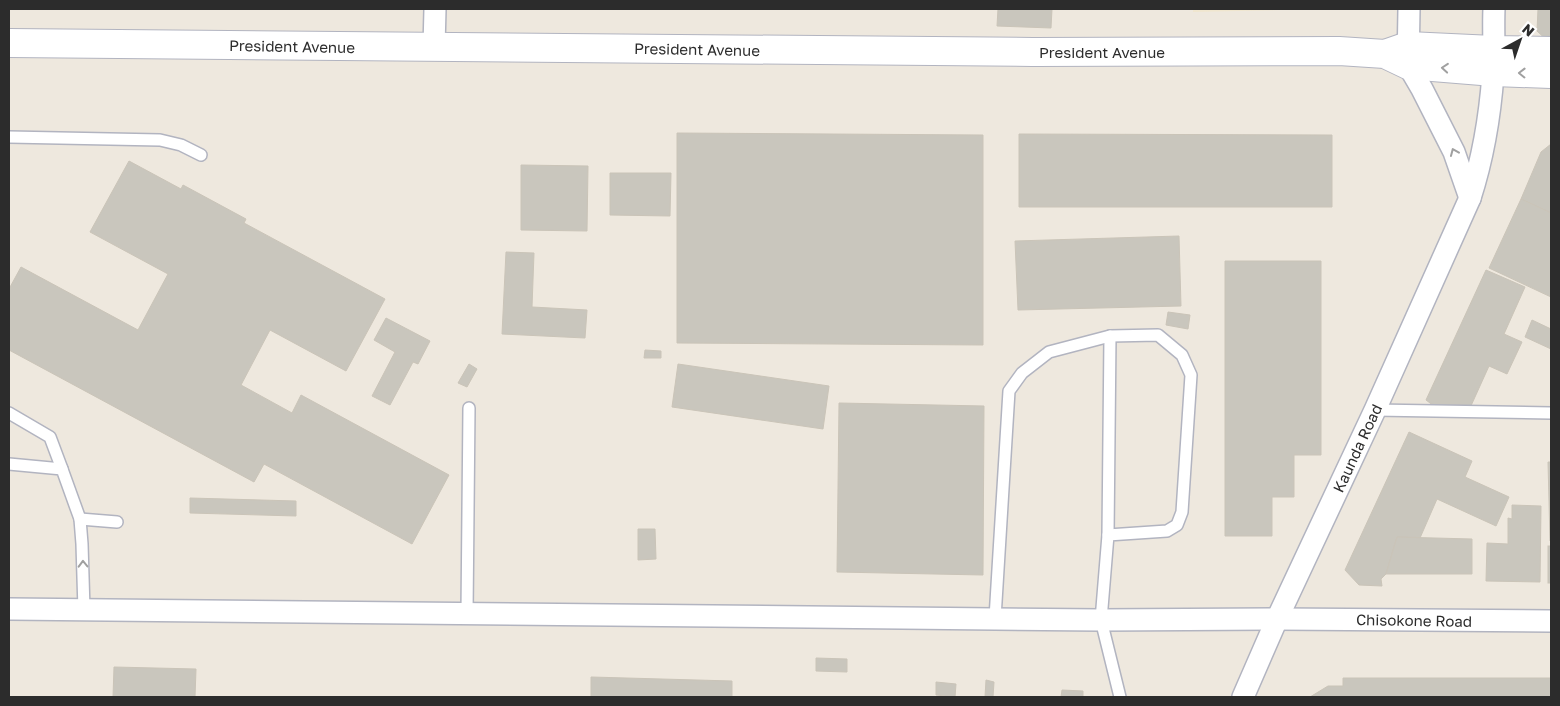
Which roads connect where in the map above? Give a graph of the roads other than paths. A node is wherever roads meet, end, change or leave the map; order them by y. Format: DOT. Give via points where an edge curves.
graph roads {
  1 [pos="435,9"];
  2 [pos="1408,9"];
  3 [pos="1494,9"];
  4 [pos="9,43"];
  5 [pos="434,47"];
  6 [pos="1551,50"];
  7 [pos="1400,55"];
  8 [pos="1493,61"];
  9 [pos="1551,74"];
  10 [pos="9,138"];
  11 [pos="201,155"];
  12 [pos="1470,198"];
  13 [pos="1110,336"];
  14 [pos="469,408"];
  15 [pos="1375,410"];
  16 [pos="9,413"];
  17 [pos="1551,413"];
  18 [pos="9,464"];
  19 [pos="62,470"];
  20 [pos="80,519"];
  21 [pos="117,522"];
  22 [pos="1108,535"];
  23 [pos="9,609"];
  24 [pos="84,610"];
  25 [pos="467,613"];
  26 [pos="995,618"];
  27 [pos="1277,619"];
  28 [pos="1101,620"];
  29 [pos="1551,622"];
  30 [pos="1120,697"];
  31 [pos="1243,697"];
  1 -- 5 [label="street"];
  2 -- 7 [label="street"];
  3 -- 8 [label="street, Kaunda Road"];
  4 -- 5 [label="main road, President Avenue"];
  5 -- 7 [label="main road, President Avenue" via="1339,51"];
  6 -- 8 [label="main road, President Avenue"];
  7 -- 8 [label="main road, President Avenue"];
  12 -- 7 [label="street, one-way" via="1454,152 1422,89"];
  9 -- 8 [label="main road, President Avenue, one-way"];
  8 -- 12 [label="street, Kaunda Road" via="1481,164"];
  10 -- 11 [label="lane" via="160,140 181,145"];
  12 -- 15 [label="street, Kaunda Road"];
  13 -- 22 [label="lane"];
  13 -- 22 [label="lane" via="1158,334 1182,355 1191,375 1182,512 1178,525 1167,531"];
  13 -- 26 [label="lane" via="1049,352 1022,372 1009,391"];
  14 -- 25 [label="lane"];
  15 -- 17 [label="lane"];
  15 -- 27 [label="street, Kaunda Road"];
  16 -- 19 [label="lane" via="50,437"];
  18 -- 19 [label="lane"];
  19 -- 20 [label="lane"];
  20 -- 21 [label="lane"];
  24 -- 20 [label="lane, one-way"];
  22 -- 28 [label="lane"];
  23 -- 24 [label="street, Chisokone Road"];
  24 -- 25 [label="street, Chisokone Road"];
  25 -- 26 [label="street, Chisokone Road"];
  26 -- 28 [label="street, Chisokone Road"];
  27 -- 28 [label="street, Chisokone Road"];
  27 -- 29 [label="street, Chisokone Road"];
  27 -- 31 [label="street, Kaunda Road"];
  28 -- 30 [label="lane"];
}
